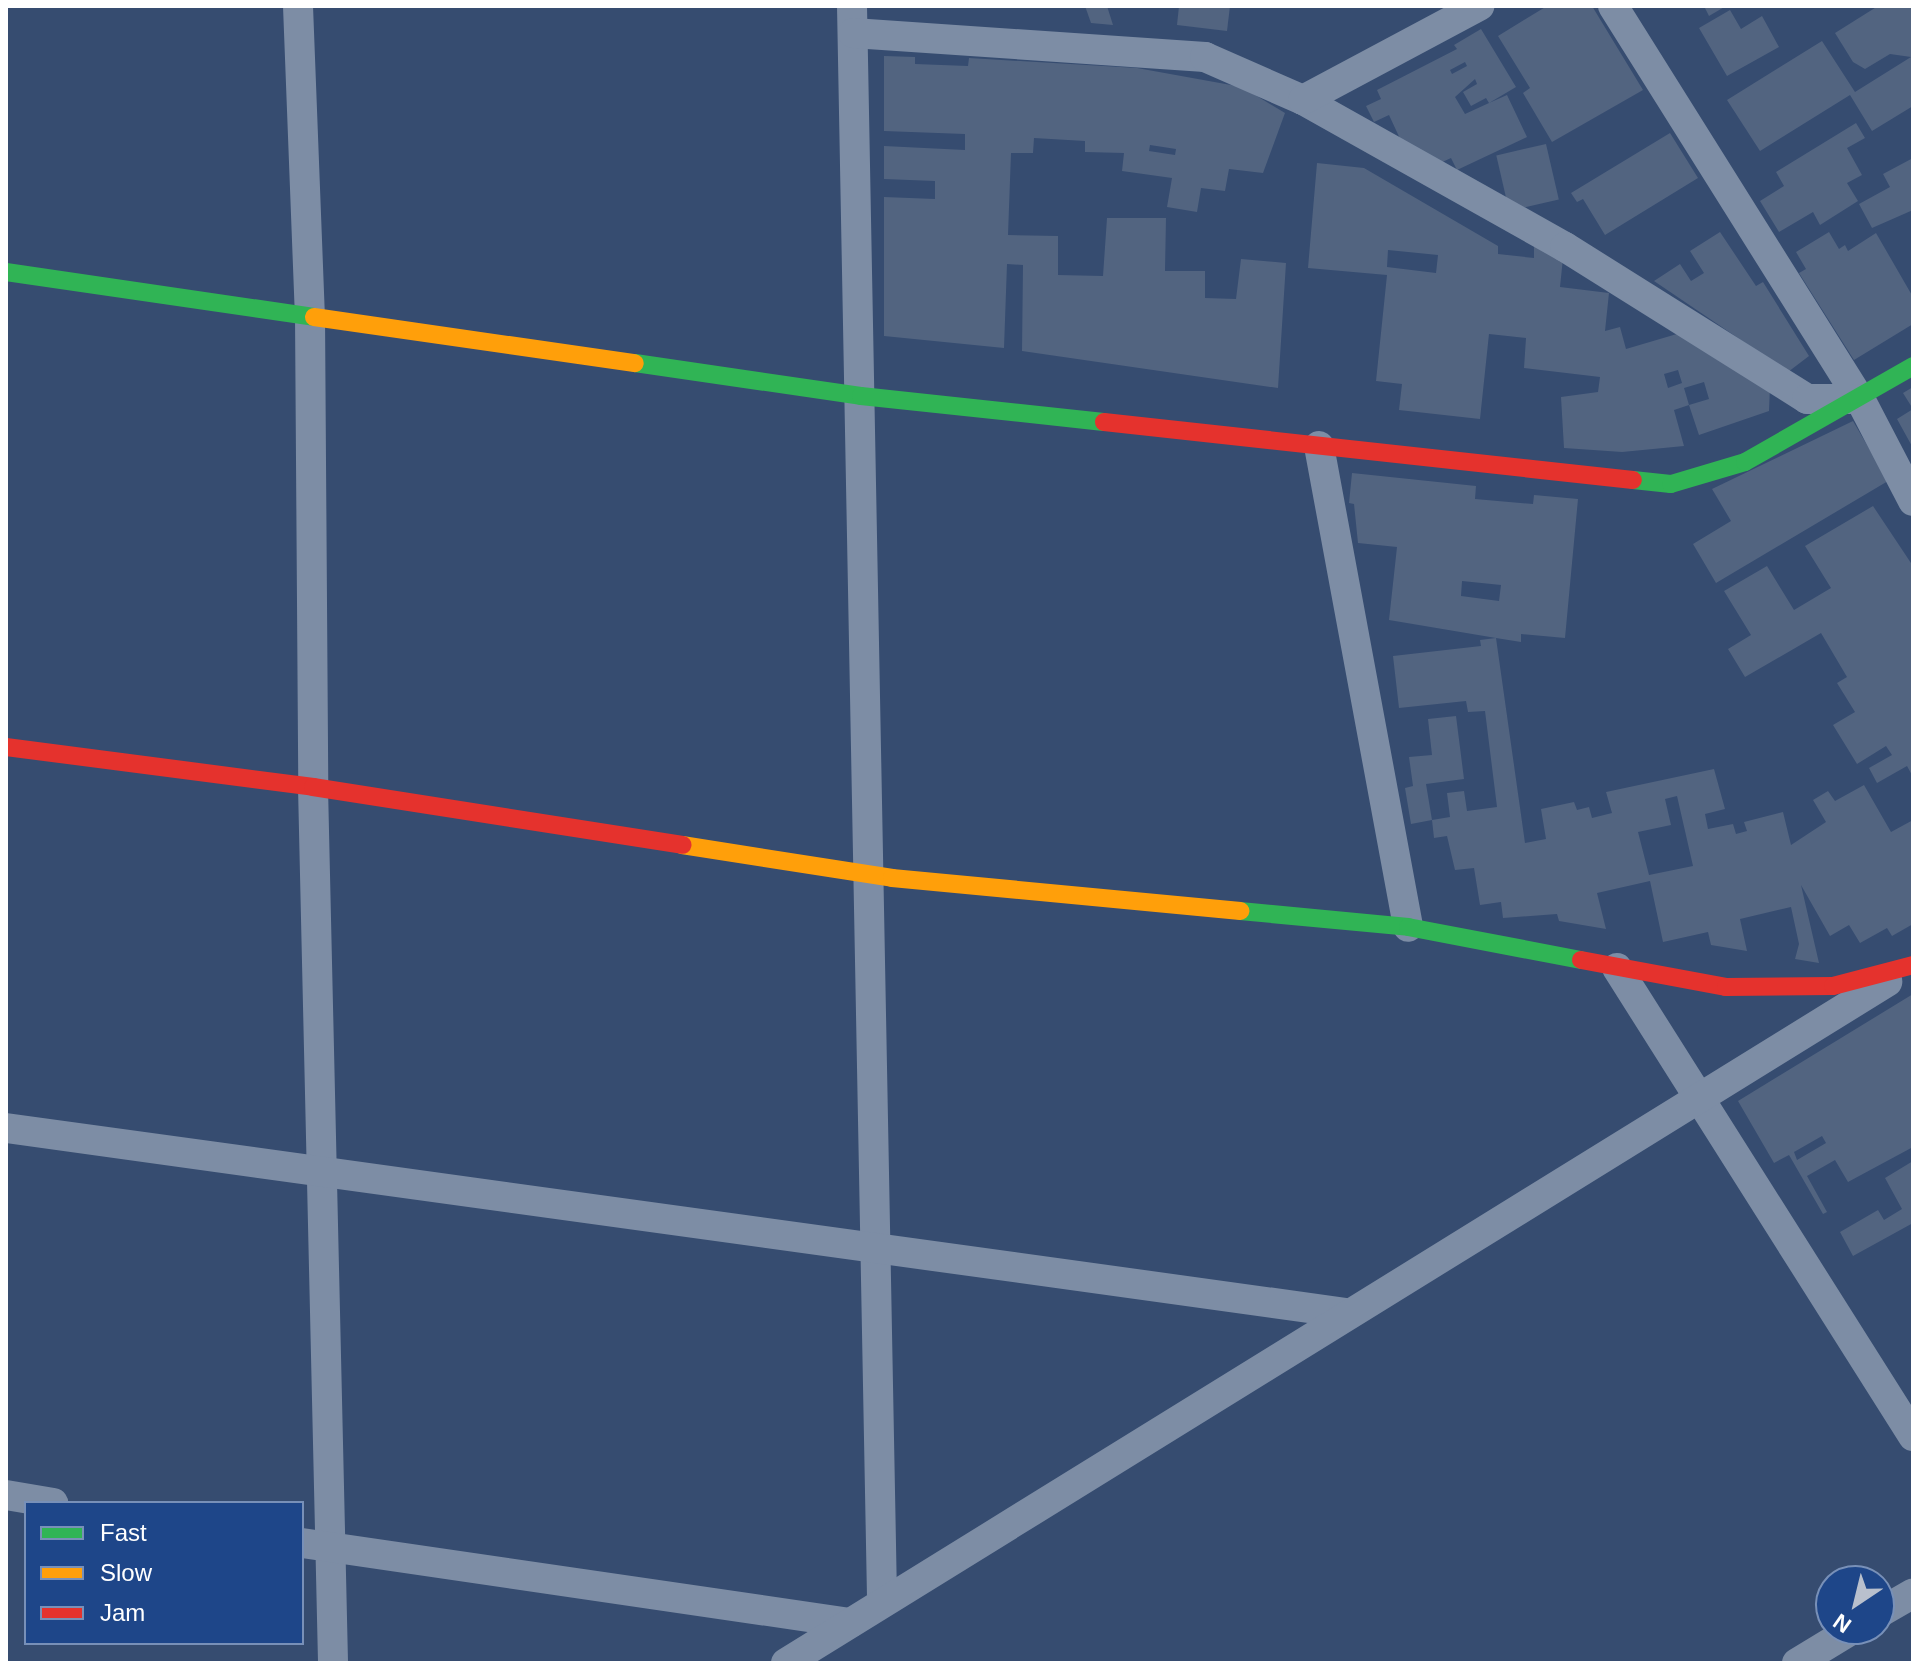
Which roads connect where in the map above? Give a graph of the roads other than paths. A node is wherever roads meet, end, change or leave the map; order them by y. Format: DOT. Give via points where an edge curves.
graph roads {
  1 [pos="298,6"];
  2 [pos="1479,6"];
  3 [pos="1613,6"];
  4 [pos="853,20"];
  5 [pos="1303,100"];
  6 [pos="6,272"];
  7 [pos="310,316"];
  8 [pos="1913,366"];
  9 [pos="861,396"];
  10 [pos="1860,399"];
  11 [pos="1319,446"];
  12 [pos="1913,501"];
  13 [pos="6,747"];
  14 [pos="313,787"];
  15 [pos="868,874"];
  16 [pos="1408,927"];
  17 [pos="1913,966"];
  18 [pos="1617,968"];
  19 [pos="1702,1096"];
  20 [pos="6,1128"];
  21 [pos="321,1171"];
  22 [pos="878,1251"];
  23 [pos="1346,1313"];
  24 [pos="1913,1436"];
  25 [pos="6,1495"];
  26 [pos="41,1501"];
  27 [pos="316,1546"];
  28 [pos="1913,1593"];
  29 [pos="882,1603"];
  30 [pos="1895,1604"];
  31 [pos="850,1623"];
  32 [pos="1827,1645"];
  33 [pos="333,1663"];
  34 [pos="786,1663"];
  35 [pos="1797,1663"];
  1 -- 7 [label="street"];
  2 -- 5 [label="street"];
  3 -- 10 [label="street"];
  4 -- 5 [label="street" via="1205,57"];
  4 -- 9 [label="street"];
  5 -- 10 [label="street" via="1565,247 1807,399"];
  6 -- 7 [label="street"];
  7 -- 9 [label="street"];
  7 -- 14 [label="street"];
  8 -- 10 [label="street"];
  9 -- 11 [label="street"];
  9 -- 15 [label="street"];
  10 -- 11 [label="street" via="1745,462 1671,484"];
  10 -- 12 [label="street"];
  11 -- 16 [label="street"];
  13 -- 14 [label="street"];
  14 -- 15 [label="street"];
  14 -- 21 [label="street"];
  15 -- 16 [label="street"];
  15 -- 22 [label="street"];
  16 -- 18 [label="street"];
  17 -- 18 [label="street" via="1833,986 1802,987 1726,987"];
  17 -- 19 [label="street"];
  18 -- 19 [label="street"];
  19 -- 23 [label="street"];
  19 -- 24 [label="street"];
  20 -- 21 [label="street"];
  21 -- 22 [label="street"];
  21 -- 27 [label="street"];
  22 -- 23 [label="street"];
  22 -- 29 [label="street"];
  23 -- 29 [label="street"];
  25 -- 26 [label="street"];
  27 -- 31 [label="street"];
  27 -- 33 [label="street"];
  28 -- 30 [label="street"];
  29 -- 31 [label="street"];
  31 -- 34 [label="street"];
  32 -- 35 [label="street"];
}
